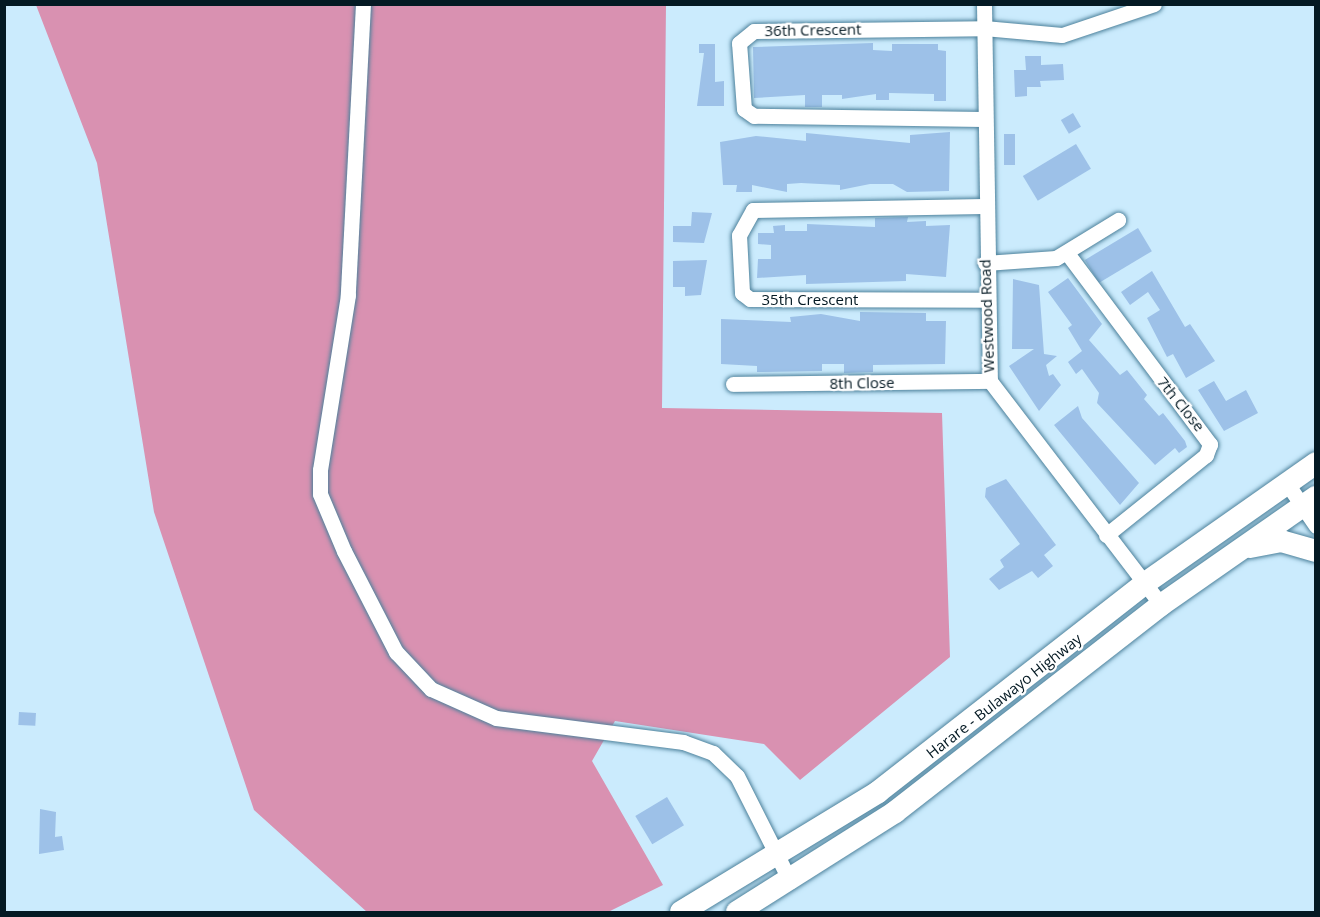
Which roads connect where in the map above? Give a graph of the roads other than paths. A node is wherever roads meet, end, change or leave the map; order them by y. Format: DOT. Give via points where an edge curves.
graph roads {
  1 [pos="363,4"];
  2 [pos="984,4"];
  3 [pos="1154,4"];
  4 [pos="1124,9"];
  5 [pos="984,28"];
  6 [pos="983,118"];
  7 [pos="984,206"];
  8 [pos="1118,220"];
  9 [pos="1067,253"];
  10 [pos="985,263"];
  11 [pos="985,300"];
  12 [pos="990,381"];
  13 [pos="733,384"];
  14 [pos="1316,463"];
  15 [pos="1286,482"];
  16 [pos="1309,501"];
  17 [pos="1316,525"];
  18 [pos="1106,535"];
  19 [pos="1238,551"];
  20 [pos="1316,551"];
  21 [pos="1144,584"];
  22 [pos="1161,605"];
  23 [pos="776,857"];
  24 [pos="790,882"];
  25 [pos="681,912"];
  26 [pos="737,912"];
  1 -- 23 [label="street" via="348,295 320,470 320,494 344,551 396,652 431,689 496,718 682,742 713,753 736,776"];
  2 -- 5 [label="street, Westwood Road"];
  3 -- 4 [label="street"];
  4 -- 5 [label="street" via="1062,35"];
  5 -- 6 [label="street, Westwood Road"];
  5 -- 6 [label="street, 36th Crescent" via="754,31 739,43 744,109 754,116"];
  6 -- 7 [label="street, Westwood Road"];
  7 -- 10 [label="street, Westwood Road"];
  7 -- 11 [label="street, 35th Crescent" via="753,210 740,235 741,293 747,299"];
  8 -- 9 [label="street"];
  9 -- 10 [label="street"];
  9 -- 18 [label="street, 7th Close" via="1210,444 1206,455"];
  10 -- 11 [label="street, Westwood Road"];
  11 -- 12 [label="street, Westwood Road"];
  12 -- 13 [label="street, 8th Close"];
  12 -- 18 [label="street, Westwood Road"];
  14 -- 15 [label="highway, Harare - Bulawayo Highway"];
  15 -- 16 [label="street"];
  15 -- 21 [label="highway, Harare - Bulawayo Highway"];
  16 -- 17 [label="street"];
  16 -- 19 [label="highway, Harare - Bulawayo Highway"];
  18 -- 21 [label="street, Westwood Road"];
  19 -- 20 [label="highway" via="1281,541"];
  19 -- 22 [label="highway, Harare - Bulawayo Highway"];
  21 -- 22 [label="street, Westwood Road"];
  21 -- 23 [label="highway, Harare - Bulawayo Highway" via="930,755"];
  22 -- 24 [label="highway, Harare - Bulawayo Highway" via="951,771"];
  23 -- 24 [label="street"];
  23 -- 25 [label="highway, Harare - Bulawayo Highway"];
  24 -- 26 [label="highway, Harare - Bulawayo Highway"];
}
